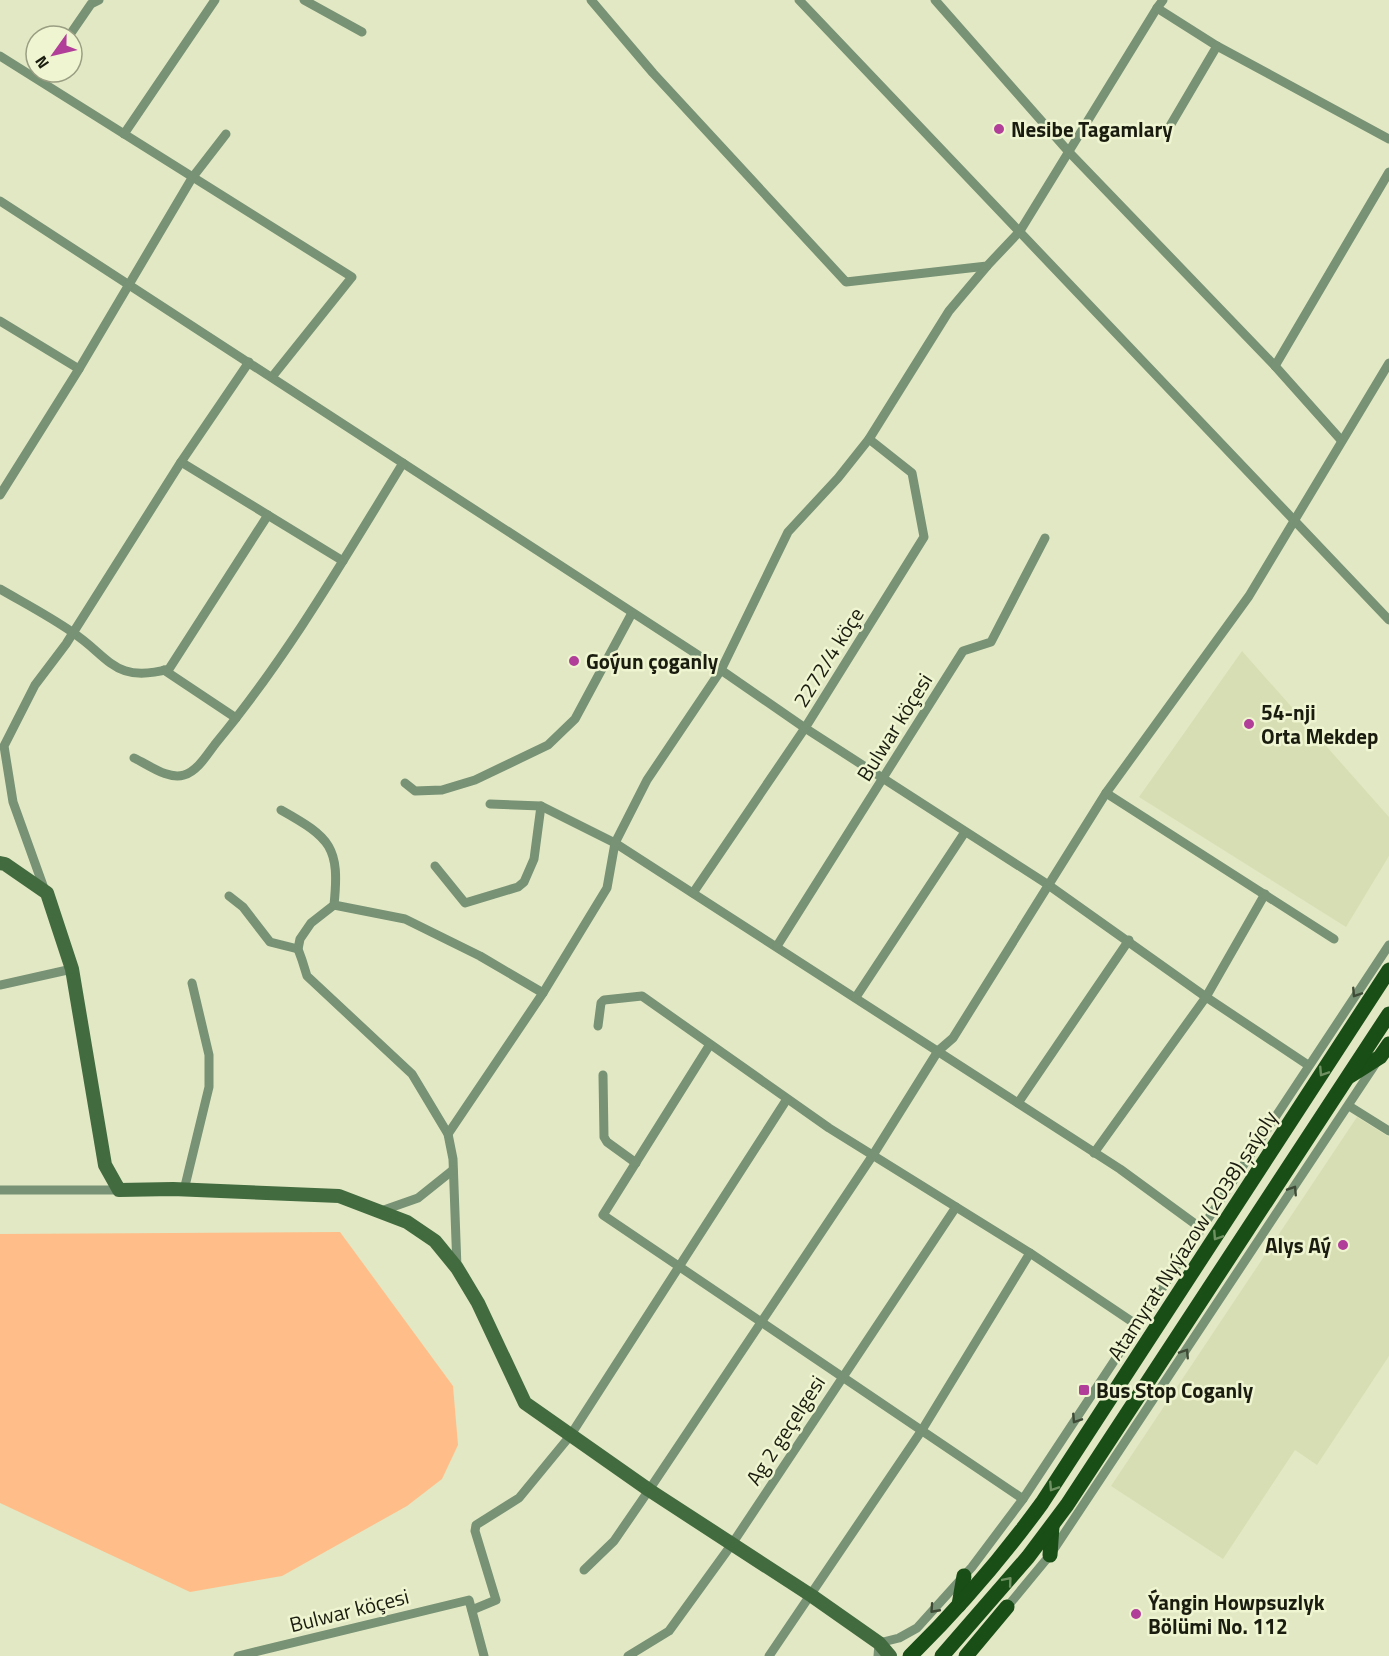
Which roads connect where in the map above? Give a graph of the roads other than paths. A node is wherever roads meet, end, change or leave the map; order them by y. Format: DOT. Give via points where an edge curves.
graph roads {
  1 [pos="215,0"];
  2 [pos="304,0"];
  3 [pos="591,0"];
  4 [pos="798,0"];
  5 [pos="935,0"];
  6 [pos="91,1"];
  7 [pos="1160,4"];
  8 [pos="77,24"];
  9 [pos="362,33"];
  10 [pos="1217,46"];
  11 [pos="0,56"];
  12 [pos="24,71"];
  13 [pos="44,84"];
  14 [pos="1167,131"];
  15 [pos="124,134"];
  16 [pos="226,134"];
  17 [pos="1389,140"];
  18 [pos="1068,151"];
  19 [pos="1389,172"];
  20 [pos="192,178"];
  21 [pos="0,201"];
  22 [pos="1020,231"];
  23 [pos="987,266"];
  24 [pos="128,282"];
  25 [pos="0,321"];
  26 [pos="249,362"];
  27 [pos="1389,363"];
  28 [pos="1275,366"];
  29 [pos="79,369"];
  30 [pos="272,377"];
  31 [pos="869,439"];
  32 [pos="1341,440"];
  33 [pos="181,462"];
  34 [pos="403,463"];
  35 [pos="0,495"];
  36 [pos="268,515"];
  37 [pos="1293,521"];
  38 [pos="1045,538"];
  39 [pos="343,561"];
  40 [pos="0,589"];
  41 [pos="632,613"];
  42 [pos="1389,620"];
  43 [pos="73,632"];
  44 [pos="164,670"];
  45 [pos="721,670"];
  46 [pos="236,718"];
  47 [pos="805,728"];
  48 [pos="134,758"];
  49 [pos="3,759"];
  50 [pos="884,779"];
  51 [pos="405,783"];
  52 [pos="1106,793"];
  53 [pos="490,804"];
  54 [pos="541,806"];
  55 [pos="281,810"];
  56 [pos="964,832"];
  57 [pos="615,843"];
  58 [pos="0,863"];
  59 [pos="435,866"];
  60 [pos="1047,884"];
  61 [pos="45,891"];
  62 [pos="693,893"];
  63 [pos="1264,894"];
  64 [pos="229,896"];
  65 [pos="334,905"];
  66 [pos="1335,939"];
  67 [pos="1129,940"];
  68 [pos="1389,945"];
  69 [pos="777,946"];
  70 [pos="298,949"];
  71 [pos="72,969"];
  72 [pos="1389,970"];
  73 [pos="192,983"];
  74 [pos="0,985"];
  75 [pos="543,993"];
  76 [pos="1206,997"];
  77 [pos="856,998"];
  78 [pos="1389,1014"];
  79 [pos="598,1026"];
  80 [pos="1389,1044"];
  81 [pos="710,1046"];
  82 [pos="938,1051"];
  83 [pos="1380,1057"];
  84 [pos="1308,1065"];
  85 [pos="603,1075"];
  86 [pos="1345,1080"];
  87 [pos="787,1099"];
  88 [pos="1018,1103"];
  89 [pos="1349,1106"];
  90 [pos="1389,1131"];
  91 [pos="448,1134"];
  92 [pos="1094,1153"];
  93 [pos="873,1155"];
  94 [pos="636,1162"];
  95 [pos="453,1170"];
  96 [pos="0,1190"];
  97 [pos="119,1190"];
  98 [pos="184,1190"];
  99 [pos="956,1207"];
  100 [pos="381,1211"];
  101 [pos="1202,1229"];
  102 [pos="1030,1253"];
  103 [pos="679,1266"];
  104 [pos="457,1268"];
  105 [pos="762,1322"];
  106 [pos="1137,1325"];
  107 [pos="842,1376"];
  108 [pos="922,1430"];
  109 [pos="570,1436"];
  110 [pos="649,1490"];
  111 [pos="1023,1499"];
  112 [pos="1052,1526"];
  113 [pos="732,1544"];
  114 [pos="1050,1555"];
  115 [pos="584,1570"];
  116 [pos="964,1576"];
  117 [pos="812,1596"];
  118 [pos="470,1605"];
  119 [pos="1007,1607"];
  120 [pos="958,1608"];
  121 [pos="971,1624"];
  122 [pos="278,1646"];
  123 [pos="878,1650"];
  124 [pos="238,1656"];
  125 [pos="280,1656"];
  126 [pos="484,1656"];
  127 [pos="628,1656"];
  128 [pos="769,1656"];
  129 [pos="890,1656"];
  130 [pos="910,1656"];
  131 [pos="942,1656"];
  132 [pos="966,1656"];
  1 -- 15 [label="street"];
  2 -- 9 [label="street"];
  3 -- 23 [label="street" via="846,282"];
  4 -- 22 [label="street"];
  5 -- 18 [label="street"];
  6 -- 8 [label="street"];
  7 -- 10 [label="street"];
  7 -- 18 [label="street"];
  10 -- 14 [label="street"];
  10 -- 17 [label="street"];
  11 -- 12 [label="street"];
  13 -- 15 [label="street"];
  15 -- 20 [label="street"];
  16 -- 20 [label="street"];
  18 -- 22 [label="street"];
  18 -- 28 [label="street"];
  19 -- 28 [label="street"];
  20 -- 24 [label="street"];
  20 -- 30 [label="street" via="352,277"];
  21 -- 24 [label="street"];
  22 -- 23 [label="street"];
  22 -- 37 [label="street"];
  23 -- 31 [label="street" via="949,311"];
  24 -- 26 [label="street"];
  24 -- 29 [label="street"];
  25 -- 29 [label="street"];
  26 -- 30 [label="street"];
  26 -- 33 [label="street"];
  27 -- 32 [label="street"];
  28 -- 32 [label="street"];
  29 -- 35 [label="street"];
  30 -- 34 [label="street"];
  31 -- 45 [label="street" via="788,532"];
  31 -- 47 [label="street, 2272/4 köçe" via="912,473 924,537"];
  32 -- 37 [label="street"];
  33 -- 36 [label="street"];
  33 -- 43 [label="street"];
  34 -- 39 [label="street"];
  34 -- 41 [label="street"];
  36 -- 39 [label="street"];
  36 -- 44 [label="street" via="169,669"];
  37 -- 42 [label="street"];
  37 -- 52 [label="street" via="1249,596"];
  38 -- 50 [label="street, Bulwar köçesi" via="991,642 963,651"];
  39 -- 46 [label="street" via="306,623"];
  40 -- 43 [label="street"];
  41 -- 45 [label="street"];
  41 -- 51 [label="street" via="575,719 548,745 475,780 442,790 415,791"];
  43 -- 44 [label="street" via="109,665 132,673"];
  43 -- 49 [label="street" via="35,685 4,746"];
  44 -- 46 [label="street"];
  45 -- 47 [label="street"];
  45 -- 57 [label="street" via="647,780"];
  46 -- 48 [label="street" via="185,775 172,776"];
  47 -- 50 [label="street"];
  47 -- 62 [label="street, 2272/4 köçe"];
  49 -- 61 [label="street" via="13,802"];
  50 -- 56 [label="street"];
  50 -- 69 [label="street, Bulwar köçesi"];
  52 -- 60 [label="street"];
  52 -- 63 [label="street"];
  53 -- 54 [label="street"];
  54 -- 57 [label="street"];
  54 -- 59 [label="street" via="531,872 518,887 465,903"];
  55 -- 65 [label="street" via="316,830 327,842 337,864"];
  56 -- 60 [label="street"];
  56 -- 77 [label="street"];
  57 -- 62 [label="street"];
  57 -- 75 [label="street" via="607,888"];
  58 -- 61 [label="street"];
  60 -- 67 [label="street"];
  60 -- 82 [label="street" via="953,1038"];
  61 -- 71 [label="street"];
  62 -- 69 [label="street"];
  63 -- 66 [label="street"];
  63 -- 76 [label="street"];
  64 -- 70 [label="street" via="243,907 270,942"];
  65 -- 70 [label="street" via="311,923"];
  65 -- 75 [label="street" via="405,919"];
  67 -- 76 [label="street"];
  67 -- 88 [label="street"];
  68 -- 84 [label="street, one-way"];
  69 -- 77 [label="street"];
  70 -- 91 [label="street" via="307,976 412,1074"];
  71 -- 74 [label="street"];
  71 -- 97 [label="street" via="105,1165"];
  72 -- 120 [label="main road, Atamyrat Nyýazow (2038) şaýoly, one-way" via="1042,1503"];
  73 -- 98 [label="street" via="209,1055 209,1087"];
  75 -- 91 [label="street"];
  76 -- 84 [label="street"];
  76 -- 92 [label="street"];
  77 -- 82 [label="street"];
  78 -- 86 [label="main road, Atamyrat Nyýazow (2038) şaýoly"];
  79 -- 81 [label="street" via="604,1000 642,996"];
  80 -- 83 [label="main road"];
  81 -- 87 [label="street"];
  81 -- 94 [label="street"];
  82 -- 88 [label="street"];
  82 -- 93 [label="street"];
  83 -- 86 [label="main road"];
  83 -- 89 [label="street"];
  84 -- 101 [label="street"];
  85 -- 94 [label="street" via="604,1137"];
  86 -- 112 [label="main road, Atamyrat Nyýazow (2038) şaýoly"];
  87 -- 93 [label="street"];
  87 -- 103 [label="street"];
  88 -- 92 [label="street"];
  89 -- 90 [label="street"];
  114 -- 89 [label="street, one-way"];
  91 -- 95 [label="street"];
  92 -- 101 [label="street"];
  93 -- 99 [label="street"];
  93 -- 105 [label="street"];
  94 -- 103 [label="street" via="603,1215"];
  95 -- 100 [label="street" via="418,1198"];
  95 -- 104 [label="street"];
  96 -- 97 [label="street"];
  97 -- 98 [label="street"];
  98 -- 100 [label="street" via="339,1196"];
  99 -- 102 [label="street"];
  99 -- 107 [label="street, Ag 2 geçelgesi"];
  100 -- 104 [label="street" via="407,1222 435,1241"];
  101 -- 106 [label="street"];
  102 -- 106 [label="street"];
  102 -- 108 [label="street"];
  103 -- 105 [label="street"];
  103 -- 109 [label="street"];
  104 -- 109 [label="street" via="478,1303 525,1403"];
  105 -- 107 [label="street"];
  105 -- 110 [label="street"];
  106 -- 111 [label="street, one-way"];
  107 -- 108 [label="street"];
  107 -- 113 [label="street, Ag 2 geçelgesi"];
  108 -- 111 [label="street"];
  108 -- 117 [label="street"];
  109 -- 110 [label="street"];
  109 -- 118 [label="street, Bulwar köçesi" via="519,1498 476,1525 496,1600"];
  110 -- 113 [label="street"];
  110 -- 115 [label="street" via="614,1541"];
  111 -- 116 [label="street"];
  112 -- 114 [label="main road"];
  121 -- 112 [label="main road, Atamyrat Nyýazow (2038) şaýoly, one-way"];
  113 -- 117 [label="street"];
  113 -- 127 [label="street, Ag 2 geçelgesi" via="669,1631"];
  114 -- 119 [label="street"];
  116 -- 120 [label="main road"];
  116 -- 123 [label="street, one-way" via="917,1628"];
  117 -- 123 [label="street"];
  117 -- 128 [label="street"];
  118 -- 122 [label="street, Bulwar köçesi"];
  118 -- 126 [label="street"];
  119 -- 121 [label="main road"];
  119 -- 132 [label="main road"];
  120 -- 130 [label="main road, Atamyrat Nyýazow (2038) şaýoly"];
  121 -- 131 [label="main road, Atamyrat Nyýazow (2038) şaýoly"];
  122 -- 124 [label="street, Bulwar köçesi"];
  122 -- 125 [label="street"];
  123 -- 129 [label="street"];
}
